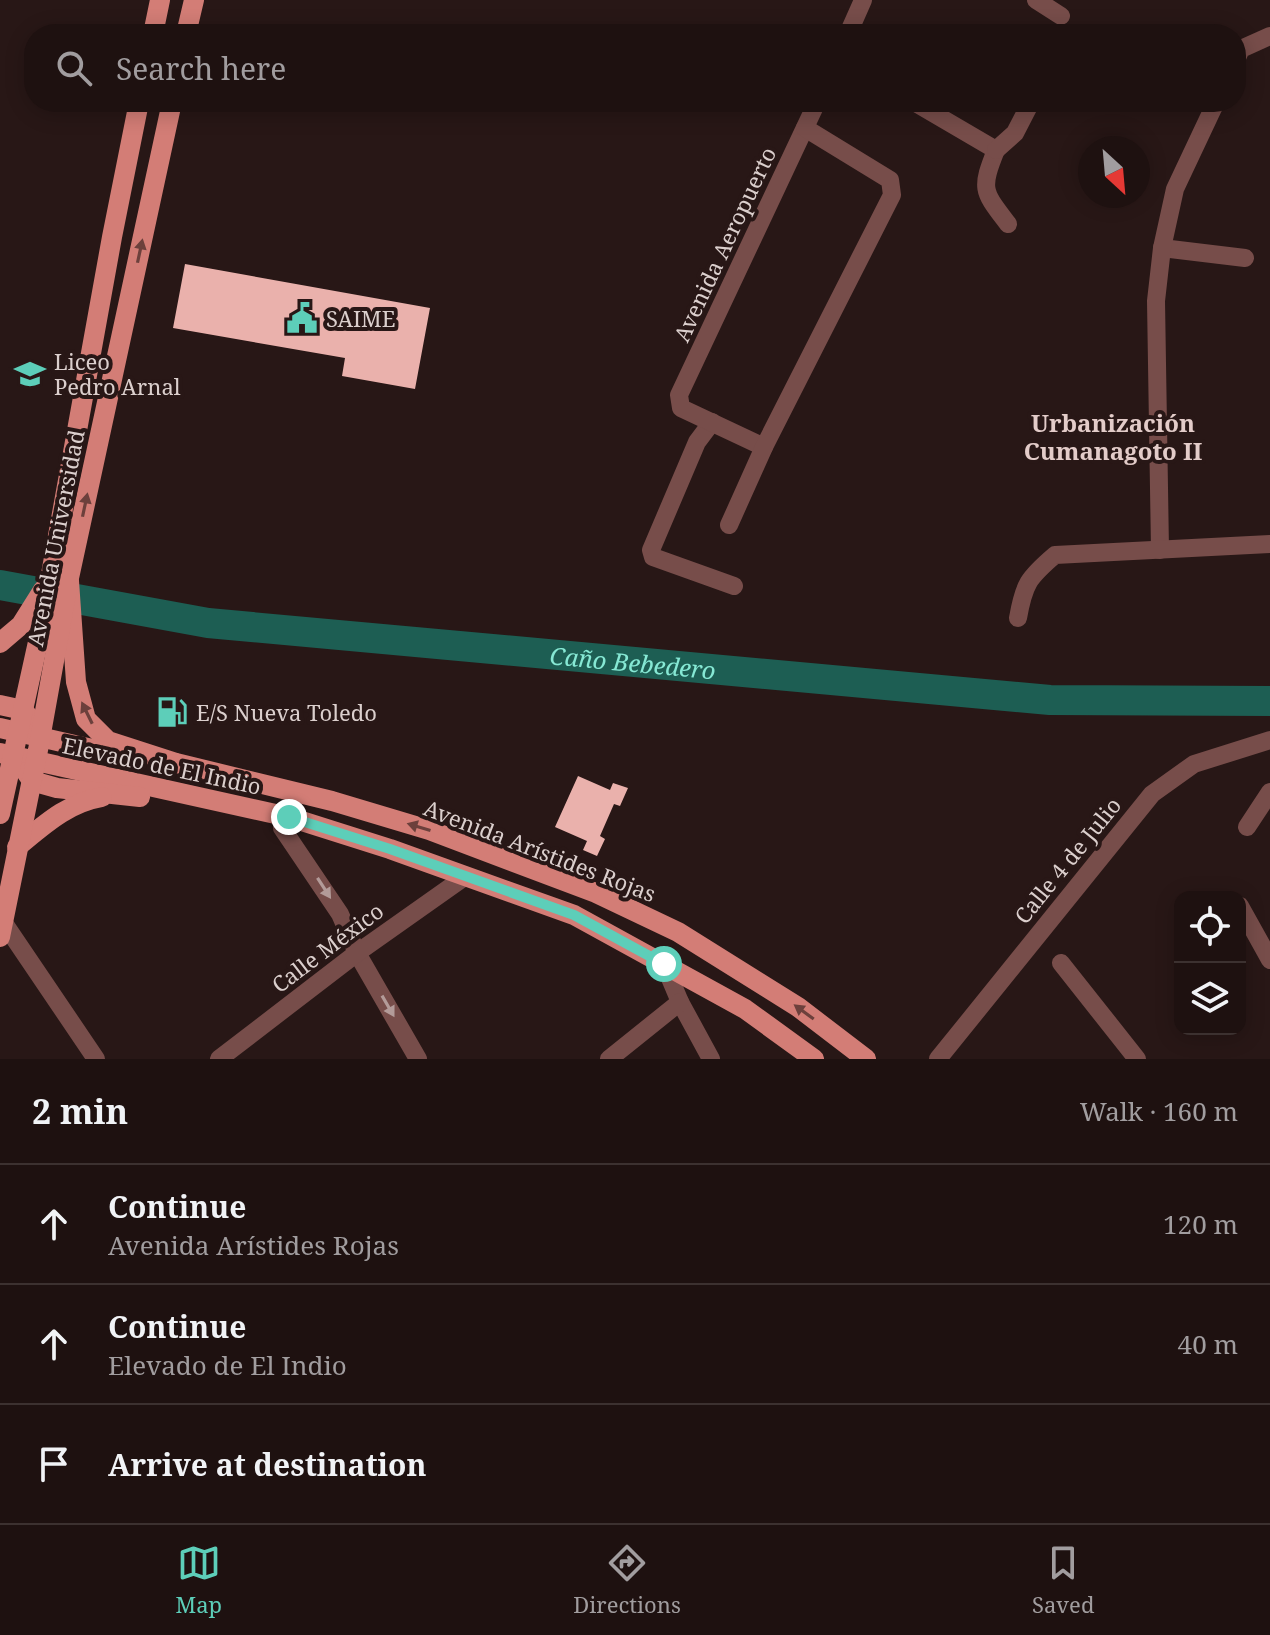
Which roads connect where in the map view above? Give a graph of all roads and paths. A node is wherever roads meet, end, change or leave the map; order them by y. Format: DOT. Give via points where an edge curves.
graph roads {
  1 [pos="160,0"];
  2 [pos="194,0"];
  3 [pos="863,0"];
  4 [pos="1036,0"];
  5 [pos="1061,16"];
  6 [pos="155,24"];
  7 [pos="188,24"];
  8 [pos="852,24"];
  9 [pos="1270,36"];
  10 [pos="1246,47"];
  11 [pos="137,112"];
  12 [pos="170,112"];
  13 [pos="812,112"];
  14 [pos="931,112"];
  15 [pos="1026,112"];
  16 [pos="1211,112"];
  17 [pos="805,128"];
  18 [pos="996,150"];
  19 [pos="1008,224"];
  20 [pos="1162,248"];
  21 [pos="1245,258"];
  22 [pos="712,422"];
  23 [pos="764,447"];
  24 [pos="729,525"];
  25 [pos="1270,544"];
  26 [pos="1160,550"];
  27 [pos="59,581"];
  28 [pos="734,586"];
  29 [pos="1018,618"];
  30 [pos="49,627"];
  31 [pos="0,643"];
  32 [pos="0,705"];
  33 [pos="23,710"];
  34 [pos="9,732"];
  35 [pos="1270,740"];
  36 [pos="0,753"];
  37 [pos="45,758"];
  38 [pos="32,781"];
  39 [pos="256,784"];
  40 [pos="1270,792"];
  41 [pos="118,794"];
  42 [pos="0,814"];
  43 [pos="1247,827"];
  44 [pos="282,828"];
  45 [pos="17,847"];
  46 [pos="390,849"];
  47 [pos="466,876"];
  48 [pos="1246,917"];
  49 [pos="2,930"];
  50 [pos="357,953"];
  51 [pos="1270,960"];
  52 [pos="1061,963"];
  53 [pos="664,964"];
  54 [pos="680,1002"];
  55 [pos="96,1059"];
  56 [pos="219,1059"];
  57 [pos="418,1059"];
  58 [pos="609,1059"];
  59 [pos="711,1059"];
  60 [pos="814,1059"];
  61 [pos="866,1059"];
  62 [pos="938,1059"];
  63 [pos="1137,1059"];
  1 -- 6 [label="main road"];
  2 -- 7 [label="main road"];
  3 -- 8 [label="street"];
  4 -- 5 [label="street"];
  9 -- 10 [label="street"];
  11 -- 27 [label="main road, Avenida Universidad" via="109,253"];
  27 -- 12 [label="main road, Avenida Universidad, one-way"];
  13 -- 17 [label="street, Avenida Aeropuerto"];
  14 -- 18 [label="street"];
  15 -- 18 [label="street" via="1015,133"];
  16 -- 20 [label="street" via="1175,189"];
  17 -- 22 [label="street, Avenida Aeropuerto" via="679,395 681,408"];
  17 -- 23 [label="street" via="890,180 892,195"];
  18 -- 19 [label="street" via="984,181 989,199"];
  20 -- 21 [label="street"];
  20 -- 26 [label="street" via="1156,301"];
  22 -- 23 [label="street"];
  22 -- 28 [label="street" via="697,442 651,550 653,557 670,565"];
  23 -- 24 [label="street"];
  25 -- 26 [label="street"];
  26 -- 29 [label="street" via="1055,555 1023,590"];
  27 -- 30 [label="main road, Avenida Universidad"];
  27 -- 30 [label="main road"];
  30 -- 31 [label="main road"];
  30 -- 33 [label="main road, Avenida Universidad"];
  30 -- 37 [label="main road, Avenida Universidad"];
  39 -- 30 [label="main road, one-way" via="108,741 86,719 76,682"];
  32 -- 33 [label="main road"];
  33 -- 34 [label="main road, Avenida Universidad"];
  33 -- 37 [label="main road" via="33,722"];
  34 -- 38 [label="main road"];
  34 -- 39 [label="main road, Elevado de El Indio"];
  34 -- 42 [label="main road, Avenida Universidad"];
  35 -- 62 [label="street, Calle 4 de Julio" via="1194,764 1152,794"];
  36 -- 37 [label="main road, Elevado de El Indio"];
  37 -- 38 [label="main road, Avenida Universidad"];
  37 -- 46 [label="main road, Elevado de El Indio" via="289,817"];
  38 -- 41 [label="main road"];
  38 -- 45 [label="main road, Avenida Universidad"];
  61 -- 39 [label="main road, Avenida Arístides Rojas, one-way" via="798,1007 678,932 596,893 429,830"];
  40 -- 43 [label="street"];
  41 -- 44 [label="main road"];
  41 -- 45 [label="main road" via="78,802"];
  44 -- 46 [label="main road"];
  44 -- 50 [label="street, one-way" via="340,914"];
  45 -- 49 [label="main road, Avenida Universidad"];
  46 -- 47 [label="main road"];
  47 -- 50 [label="street, Calle México"];
  47 -- 53 [label="main road" via="574,915"];
  48 -- 51 [label="street"];
  49 -- 55 [label="street"];
  50 -- 56 [label="street, Calle México"];
  50 -- 57 [label="street, one-way"];
  52 -- 63 [label="street"];
  53 -- 54 [label="street"];
  53 -- 60 [label="main road" via="745,1009"];
  54 -- 58 [label="street"];
  54 -- 59 [label="street"];
}
